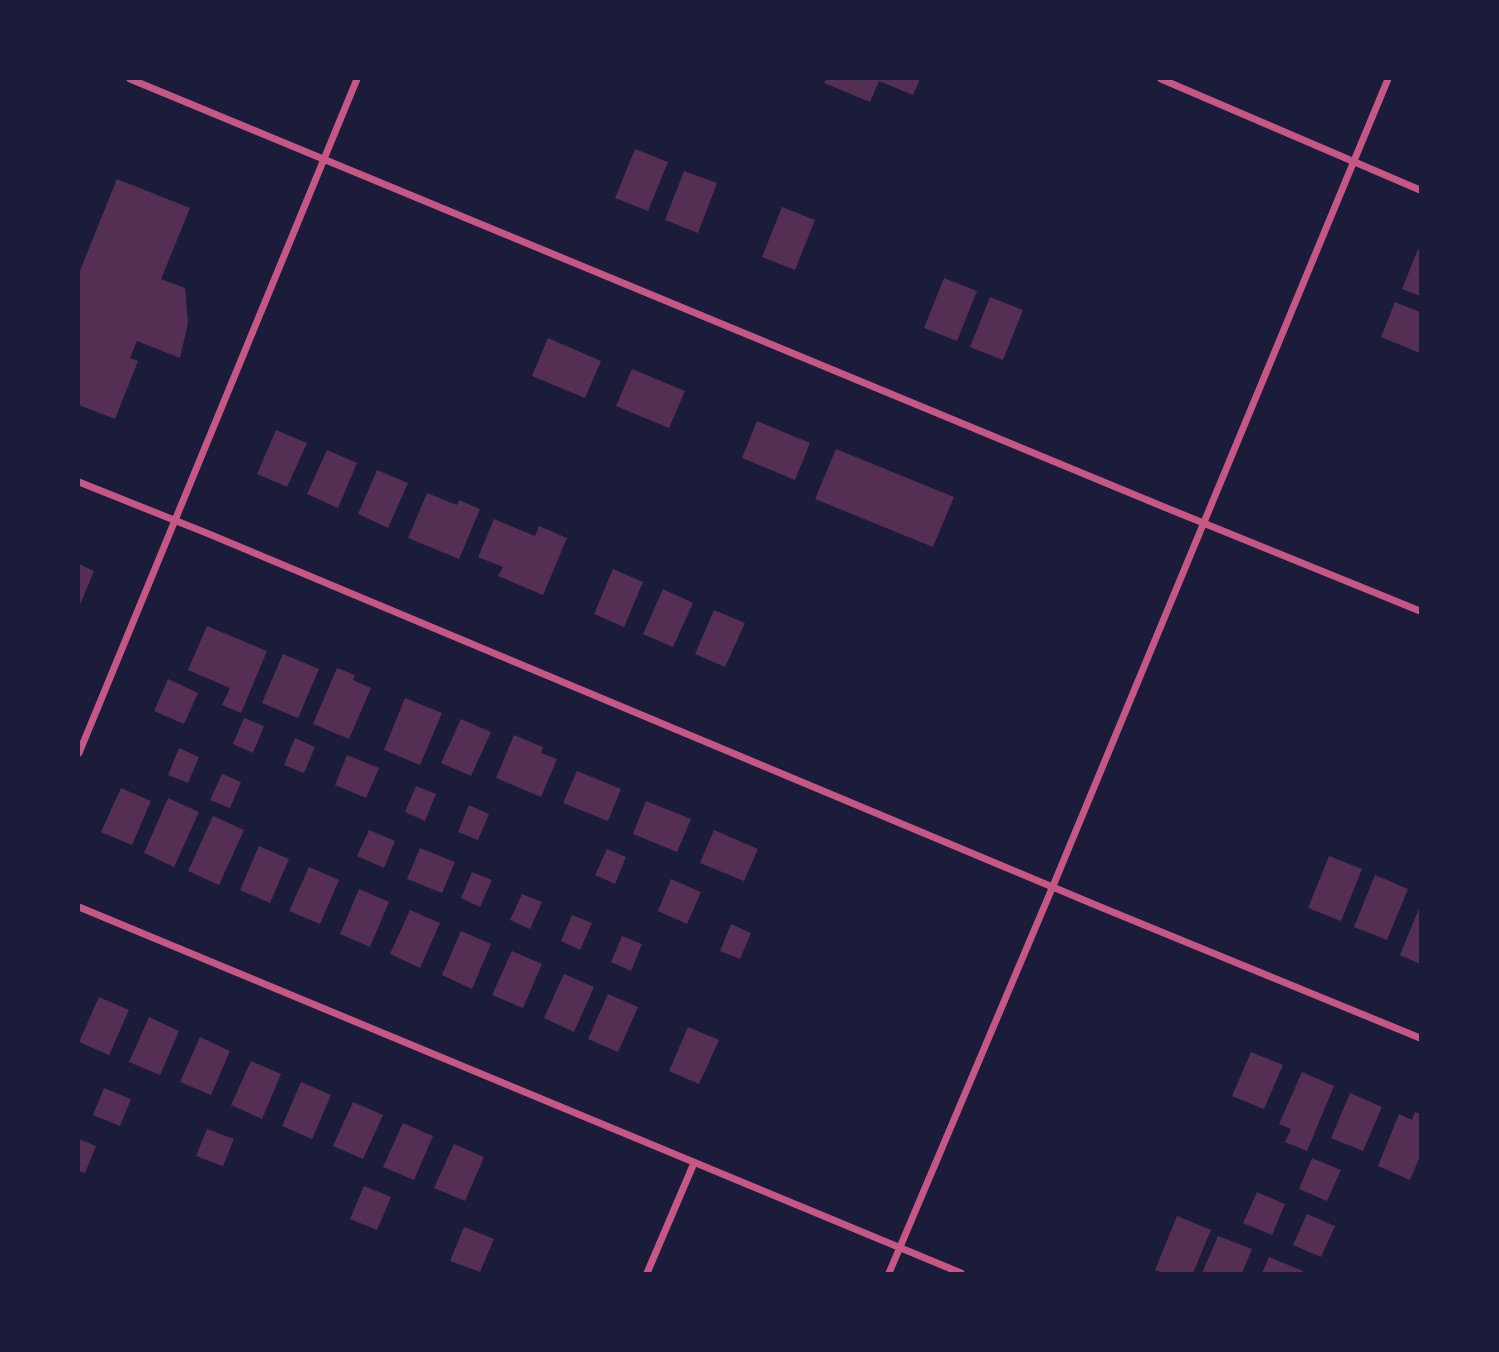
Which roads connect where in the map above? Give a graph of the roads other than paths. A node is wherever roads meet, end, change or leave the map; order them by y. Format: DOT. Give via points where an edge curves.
graph roads {
  1 [pos="130,79"];
  2 [pos="357,79"];
  3 [pos="1161,79"];
  4 [pos="1388,79"];
  5 [pos="325,159"];
  6 [pos="1353,162"];
  7 [pos="1420,190"];
  8 [pos="79,482"];
  9 [pos="176,521"];
  10 [pos="1203,523"];
  11 [pos="1420,611"];
  12 [pos="79,754"];
  13 [pos="1053,886"];
  14 [pos="79,907"];
  15 [pos="1420,1038"];
  16 [pos="694,1163"];
  17 [pos="900,1248"];
  18 [pos="647,1273"];
  19 [pos="889,1273"];
  20 [pos="961,1273"];
  1 -- 5 [label="street"];
  2 -- 5 [label="street"];
  3 -- 6 [label="street"];
  4 -- 6 [label="street"];
  5 -- 9 [label="street"];
  5 -- 10 [label="street"];
  6 -- 7 [label="street"];
  6 -- 10 [label="street"];
  8 -- 9 [label="street"];
  9 -- 12 [label="street"];
  9 -- 13 [label="street"];
  10 -- 11 [label="street"];
  10 -- 13 [label="street"];
  13 -- 15 [label="street"];
  13 -- 17 [label="street"];
  14 -- 16 [label="street"];
  16 -- 17 [label="street"];
  16 -- 18 [label="street"];
  17 -- 19 [label="street"];
  17 -- 20 [label="street"];
}
